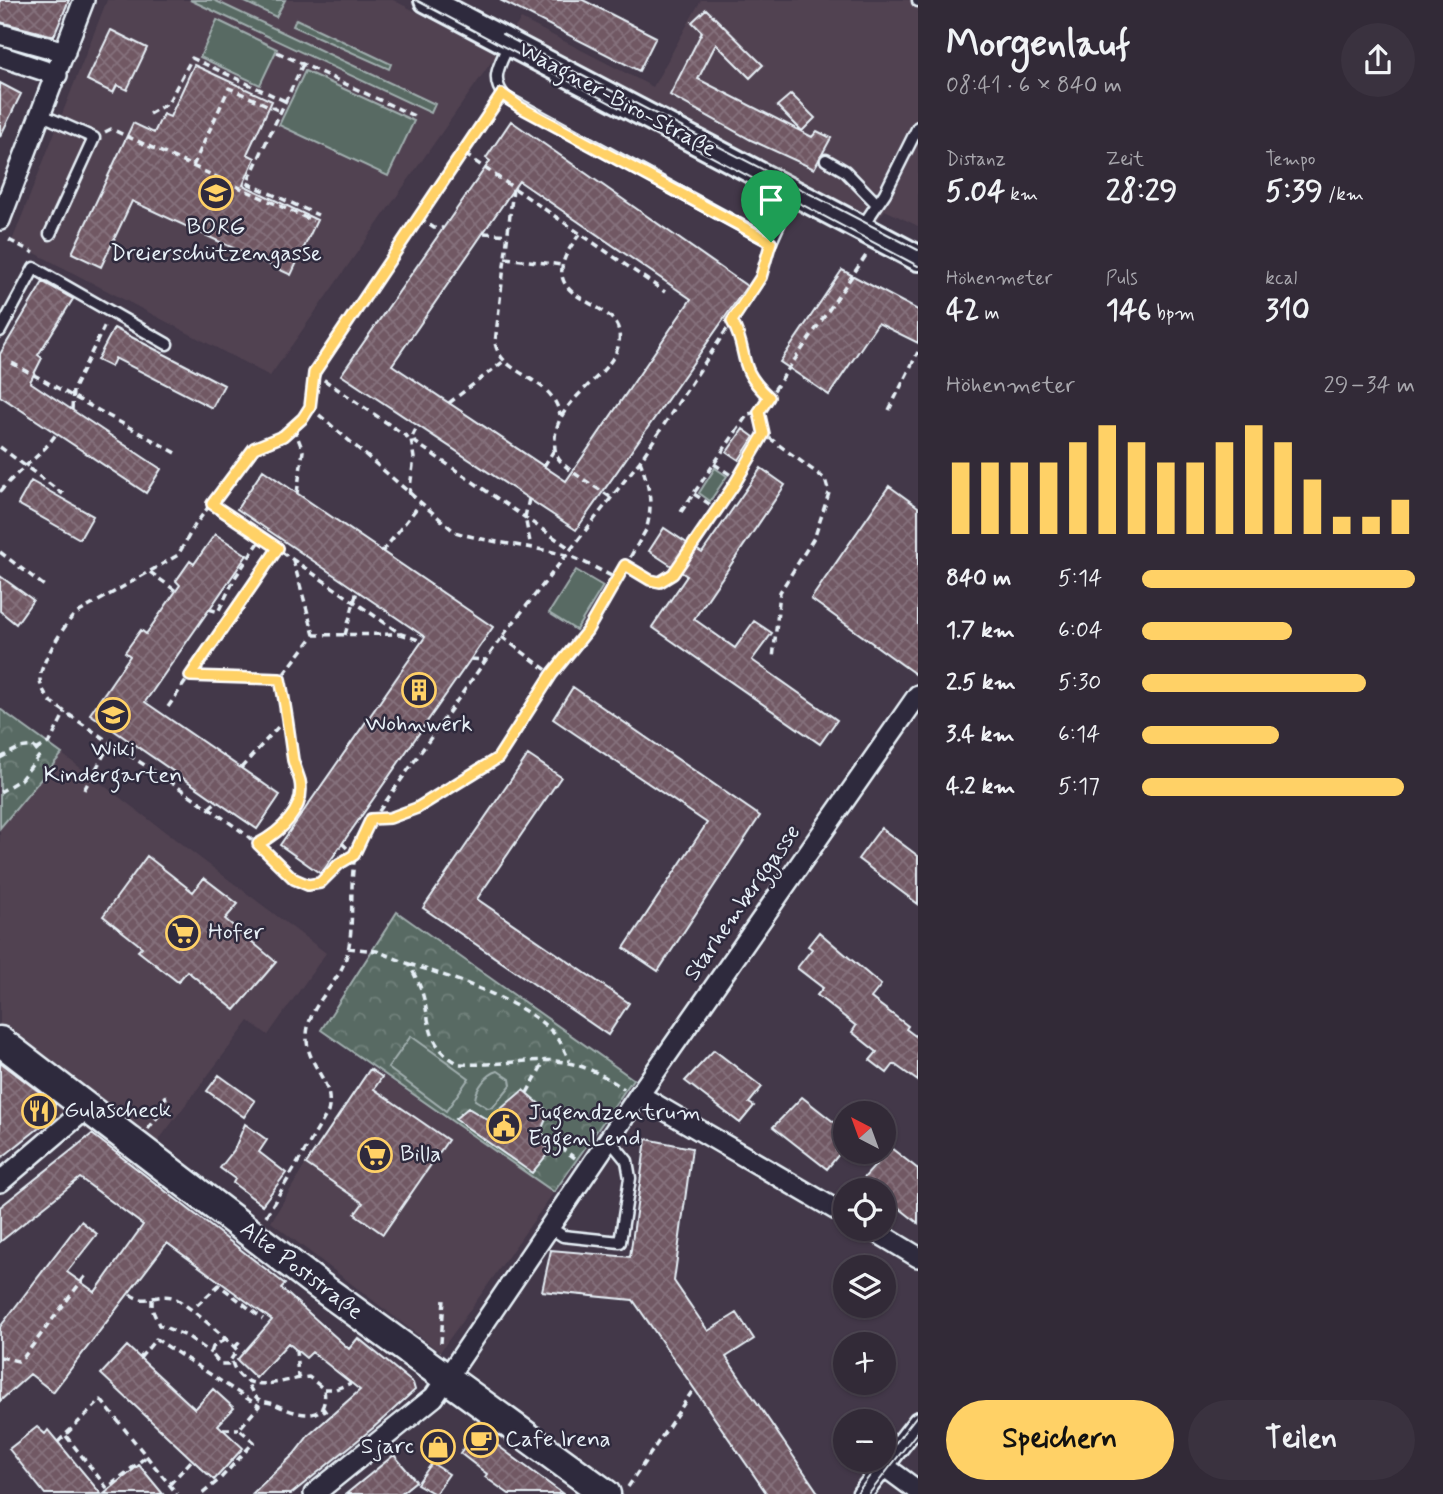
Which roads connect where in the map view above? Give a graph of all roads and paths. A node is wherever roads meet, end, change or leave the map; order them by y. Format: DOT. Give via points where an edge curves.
graph roads {
  1 [pos="84,0"];
  2 [pos="426,0"];
  3 [pos="0,34"];
  4 [pos="509,43"];
  5 [pos="65,52"];
  6 [pos="277,52"];
  7 [pos="0,56"];
  8 [pos="303,64"];
  9 [pos="57,75"];
  10 [pos="502,94"];
  11 [pos="285,101"];
  12 [pos="281,111"];
  13 [pos="149,114"];
  14 [pos="42,116"];
  15 [pos="414,116"];
  16 [pos="918,127"];
  17 [pos="94,138"];
  18 [pos="463,153"];
  19 [pos="825,160"];
  20 [pos="193,166"];
  21 [pos="514,188"];
  22 [pos="793,193"];
  23 [pos="877,204"];
  24 [pos="318,215"];
  25 [pos="419,217"];
  26 [pos="0,220"];
  27 [pos="313,221"];
  28 [pos="443,228"];
  29 [pos="484,233"];
  30 [pos="50,234"];
  31 [pos="580,234"];
  32 [pos="508,235"];
  33 [pos="865,239"];
  34 [pos="9,240"];
  35 [pos="771,242"];
  36 [pos="34,253"];
  37 [pos="505,258"];
  38 [pos="918,258"];
  39 [pos="562,265"];
  40 [pos="665,292"];
  41 [pos="112,313"];
  42 [pos="732,321"];
  43 [pos="0,331"];
  44 [pos="167,344"];
  45 [pos="918,352"];
  46 [pos="503,361"];
  47 [pos="12,363"];
  48 [pos="314,373"];
  49 [pos="769,397"];
  50 [pos="72,399"];
  51 [pos="449,403"];
  52 [pos="310,407"];
  53 [pos="72,410"];
  54 [pos="889,410"];
  55 [pos="759,412"];
  56 [pos="560,415"];
  57 [pos="418,425"];
  58 [pos="294,427"];
  59 [pos="56,434"];
  60 [pos="764,434"];
  61 [pos="411,439"];
  62 [pos="0,447"];
  63 [pos="554,449"];
  64 [pos="178,454"];
  65 [pos="640,461"];
  66 [pos="714,464"];
  67 [pos="25,465"];
  68 [pos="544,466"];
  69 [pos="737,479"];
  70 [pos="0,492"];
  71 [pos="297,493"];
  72 [pos="63,494"];
  73 [pos="694,494"];
  74 [pos="410,495"];
  75 [pos="610,497"];
  76 [pos="529,499"];
  77 [pos="212,504"];
  78 [pos="420,504"];
  79 [pos="717,509"];
  80 [pos="681,512"];
  81 [pos="525,517"];
  82 [pos="262,538"];
  83 [pos="280,538"];
  84 [pos="531,547"];
  85 [pos="278,548"];
  86 [pos="571,549"];
  87 [pos="0,552"];
  88 [pos="382,552"];
  89 [pos="565,555"];
  90 [pos="293,558"];
  91 [pos="625,565"];
  92 [pos="150,572"];
  93 [pos="616,578"];
  94 [pos="47,588"];
  95 [pos="176,591"];
  96 [pos="358,591"];
  97 [pos="356,602"];
  98 [pos="209,609"];
  99 [pos="401,634"];
  100 [pos="314,635"];
  101 [pos="345,635"];
  102 [pos="502,637"];
  103 [pos="422,641"];
  104 [pos="471,659"];
  105 [pos="773,659"];
  106 [pos="485,660"];
  107 [pos="552,674"];
  108 [pos="190,676"];
  109 [pos="280,679"];
  110 [pos="918,696"];
  111 [pos="168,707"];
  112 [pos="65,712"];
  113 [pos="289,721"];
  114 [pos="110,744"];
  115 [pos="36,750"];
  116 [pos="0,758"];
  117 [pos="241,768"];
  118 [pos="84,790"];
  119 [pos="0,792"];
  120 [pos="217,801"];
  121 [pos="297,803"];
  122 [pos="209,808"];
  123 [pos="305,809"];
  124 [pos="371,819"];
  125 [pos="258,844"];
  126 [pos="342,844"];
  127 [pos="354,855"];
  128 [pos="348,948"];
  129 [pos="409,964"];
  130 [pos="0,1041"];
  131 [pos="545,1060"];
  132 [pos="569,1061"];
  133 [pos="527,1093"];
  134 [pos="632,1093"];
  135 [pos="165,1095"];
  136 [pos="87,1108"];
  137 [pos="147,1130"];
  138 [pos="540,1133"];
  139 [pos="609,1139"];
  140 [pos="577,1159"];
  141 [pos="0,1182"];
  142 [pos="833,1207"];
  143 [pos="265,1218"];
  144 [pos="549,1226"];
  145 [pos="892,1241"];
  146 [pos="918,1257"];
  147 [pos="87,1274"];
  148 [pos="130,1294"];
  149 [pos="152,1299"];
  150 [pos="444,1299"];
  151 [pos="197,1305"];
  152 [pos="263,1319"];
  153 [pos="225,1339"];
  154 [pos="242,1340"];
  155 [pos="440,1343"];
  156 [pos="235,1347"];
  157 [pos="296,1349"];
  158 [pos="211,1353"];
  159 [pos="0,1357"];
  160 [pos="140,1358"];
  161 [pos="232,1362"];
  162 [pos="298,1378"];
  163 [pos="447,1378"];
  164 [pos="246,1380"];
  165 [pos="351,1383"];
  166 [pos="324,1389"];
  167 [pos="693,1390"];
  168 [pos="322,1407"];
  169 [pos="329,1417"];
  170 [pos="918,1422"];
  171 [pos="223,1429"];
  172 [pos="239,1429"];
  173 [pos="65,1436"];
  174 [pos="58,1442"];
  175 [pos="896,1450"];
  176 [pos="147,1456"];
  177 [pos="192,1460"];
  178 [pos="879,1472"];
  179 [pos="892,1472"];
  180 [pos="170,1484"];
  181 [pos="918,1491"];
  182 [pos="616,1492"];
  183 [pos="177,1494"];
  184 [pos="202,1494"];
  185 [pos="314,1494"];
  186 [pos="862,1494"];
  1 -- 5 [label="street"];
  2 -- 4 [label="street, Waagner-Biro-Straße"];
  3 -- 5 [label="street"];
  4 -- 10 [label="lane" via="496,73"];
  4 -- 22 [label="street, Waagner-Biro-Straße"];
  5 -- 9 [label="street"];
  6 -- 8 [label="path"];
  7 -- 9 [label="street"];
  8 -- 11 [label="path"];
  8 -- 15 [label="path"];
  9 -- 14 [label="street"];
  10 -- 18 [label="path"];
  10 -- 35 [label="lane"];
  11 -- 12 [label="path"];
  11 -- 13 [label="path" via="192,58 168,103"];
  12 -- 20 [label="path" via="229,88"];
  12 -- 24 [label="path" via="247,183"];
  14 -- 17 [label="lane"];
  14 -- 26 [label="street"];
  16 -- 23 [label="lane"];
  17 -- 20 [label="path" via="111,129"];
  17 -- 30 [label="lane"];
  18 -- 21 [label="path"];
  18 -- 25 [label="path"];
  19 -- 23 [label="lane" via="845,171"];
  20 -- 27 [label="path"];
  21 -- 31 [label="path"];
  21 -- 32 [label="path"];
  22 -- 33 [label="street, Waagner-Biro-Straße"];
  22 -- 35 [label="lane"];
  23 -- 33 [label="lane"];
  25 -- 28 [label="path" via="434,228"];
  25 -- 48 [label="path"];
  29 -- 32 [label="path"];
  31 -- 39 [label="path"];
  31 -- 40 [label="path"];
  32 -- 37 [label="path"];
  33 -- 38 [label="street, Waagner-Biro-Straße"];
  33 -- 49 [label="path"];
  34 -- 36 [label="path"];
  35 -- 42 [label="path" via="761,277"];
  37 -- 39 [label="path"];
  37 -- 46 [label="path" via="495,343"];
  39 -- 56 [label="path" via="567,285 577,297 611,318 619,330 618,351 609,364"];
  41 -- 43 [label="lane" via="34,268"];
  41 -- 44 [label="lane"];
  41 -- 50 [label="path" via="86,360"];
  42 -- 49 [label="path" via="747,373"];
  42 -- 65 [label="path"];
  45 -- 54 [label="path"];
  46 -- 51 [label="path"];
  46 -- 56 [label="path" via="540,384 557,401"];
  47 -- 50 [label="path"];
  48 -- 52 [label="path"];
  48 -- 61 [label="path"];
  49 -- 55 [label="path"];
  50 -- 53 [label="path"];
  50 -- 64 [label="path"];
  52 -- 58 [label="path"];
  52 -- 74 [label="path"];
  55 -- 60 [label="path"];
  55 -- 66 [label="path" via="748,414"];
  56 -- 63 [label="path"];
  57 -- 61 [label="path"];
  58 -- 71 [label="path" via="303,451"];
  58 -- 77 [label="path" via="254,448"];
  59 -- 67 [label="path" via="46,451"];
  60 -- 69 [label="path"];
  60 -- 105 [label="path" via="825,479 829,493 815,536 780,592"];
  61 -- 74 [label="path"];
  61 -- 81 [label="path"];
  62 -- 67 [label="path"];
  63 -- 68 [label="path"];
  63 -- 75 [label="path" via="560,462"];
  65 -- 75 [label="path"];
  65 -- 91 [label="path" via="652,512"];
  66 -- 69 [label="path"];
  66 -- 73 [label="path"];
  67 -- 70 [label="path"];
  67 -- 72 [label="path"];
  69 -- 79 [label="path"];
  73 -- 79 [label="path"];
  73 -- 80 [label="path"];
  74 -- 78 [label="path"];
  75 -- 86 [label="path"];
  76 -- 81 [label="path"];
  77 -- 82 [label="path"];
  77 -- 92 [label="path" via="178,555"];
  78 -- 84 [label="path" via="455,532"];
  78 -- 88 [label="path"];
  79 -- 91 [label="path" via="673,574 660,582"];
  81 -- 84 [label="path"];
  81 -- 86 [label="path"];
  82 -- 85 [label="path"];
  82 -- 98 [label="path" via="218,612"];
  83 -- 85 [label="path"];
  84 -- 89 [label="path"];
  85 -- 90 [label="path"];
  85 -- 108 [label="path"];
  86 -- 89 [label="path"];
  87 -- 94 [label="path"];
  89 -- 93 [label="path"];
  89 -- 102 [label="path"];
  90 -- 97 [label="path"];
  90 -- 100 [label="path"];
  91 -- 93 [label="path"];
  92 -- 95 [label="path"];
  92 -- 112 [label="path" via="74,615 64,626 40,676 42,690"];
  93 -- 107 [label="path" via="587,631"];
  96 -- 97 [label="path"];
  97 -- 99 [label="path"];
  97 -- 101 [label="path"];
  99 -- 101 [label="path"];
  99 -- 103 [label="path"];
  100 -- 101 [label="path"];
  100 -- 109 [label="path"];
  102 -- 106 [label="path"];
  102 -- 107 [label="path"];
  104 -- 106 [label="path"];
  106 -- 124 [label="path"];
  107 -- 124 [label="path" via="498,758 484,770 462,778 417,808"];
  108 -- 109 [label="path"];
  108 -- 111 [label="path"];
  109 -- 113 [label="path"];
  110 -- 134 [label="street, Starhemberggasse"];
  112 -- 114 [label="path"];
  112 -- 115 [label="path" via="50,742"];
  113 -- 117 [label="path"];
  113 -- 121 [label="path" via="300,783"];
  114 -- 118 [label="path"];
  114 -- 122 [label="path"];
  115 -- 116 [label="path" via="19,747"];
  115 -- 119 [label="path" via="40,755 36,763"];
  120 -- 122 [label="path"];
  121 -- 123 [label="path"];
  121 -- 125 [label="path" via="279,831"];
  122 -- 125 [label="path"];
  124 -- 127 [label="path"];
  125 -- 127 [label="path" via="294,879 308,885 320,883"];
  126 -- 127 [label="path"];
  127 -- 128 [label="path"];
  128 -- 129 [label="path" via="377,951"];
  128 -- 143 [label="path" via="343,967 313,1011 307,1031 308,1048 332,1100"];
  129 -- 131 [label="path" via="422,990 428,1026 444,1055 459,1064"];
  129 -- 132 [label="path" via="467,982 524,1012 556,1036"];
  130 -- 136 [label="main road, Alte Poststraße"];
  131 -- 132 [label="path"];
  131 -- 133 [label="path"];
  132 -- 134 [label="path" via="601,1073"];
  134 -- 139 [label="street, Starhemberggasse"];
  134 -- 142 [label="street"];
  135 -- 137 [label="path" via="167,1105"];
  136 -- 141 [label="street"];
  136 -- 163 [label="main road, Alte Poststraße"];
  138 -- 140 [label="path"];
  139 -- 144 [label="street, Starhemberggasse"];
  139 -- 144 [label="lane" via="627,1161 630,1178 620,1242 564,1236"];
  144 -- 163 [label="street, Starhemberggasse"];
  145 -- 146 [label="street"];
  147 -- 159 [label="path" via="23,1358"];
  148 -- 149 [label="path"];
  149 -- 153 [label="path" via="173,1297"];
  149 -- 158 [label="path" via="159,1325 187,1336"];
  150 -- 155 [label="path"];
  151 -- 152 [label="path" via="219,1285"];
  153 -- 156 [label="path"];
  153 -- 158 [label="path"];
  154 -- 156 [label="path"];
  156 -- 161 [label="path"];
  157 -- 162 [label="path"];
  158 -- 161 [label="path" via="220,1364"];
  160 -- 172 [label="path" via="156,1339 259,1406"];
  161 -- 164 [label="path"];
  162 -- 164 [label="path" via="267,1384"];
  162 -- 166 [label="path" via="309,1377"];
  163 -- 182 [label="main road, Alte Poststraße"];
  163 -- 185 [label="street, Starhemberggasse" via="434,1397"];
  164 -- 168 [label="path" via="258,1399 294,1413 308,1415"];
  165 -- 166 [label="path"];
  166 -- 168 [label="path"];
  167 -- 182 [label="path"];
  168 -- 169 [label="path"];
  170 -- 175 [label="street"];
  171 -- 172 [label="path"];
  172 -- 184 [label="path" via="254,1442"];
  173 -- 174 [label="path"];
  173 -- 176 [label="path" via="107,1488"];
  173 -- 176 [label="path" via="101,1400"];
  176 -- 180 [label="path"];
  177 -- 180 [label="path"];
  178 -- 186 [label="street"];
  179 -- 181 [label="street"];
  180 -- 183 [label="path"];
}
